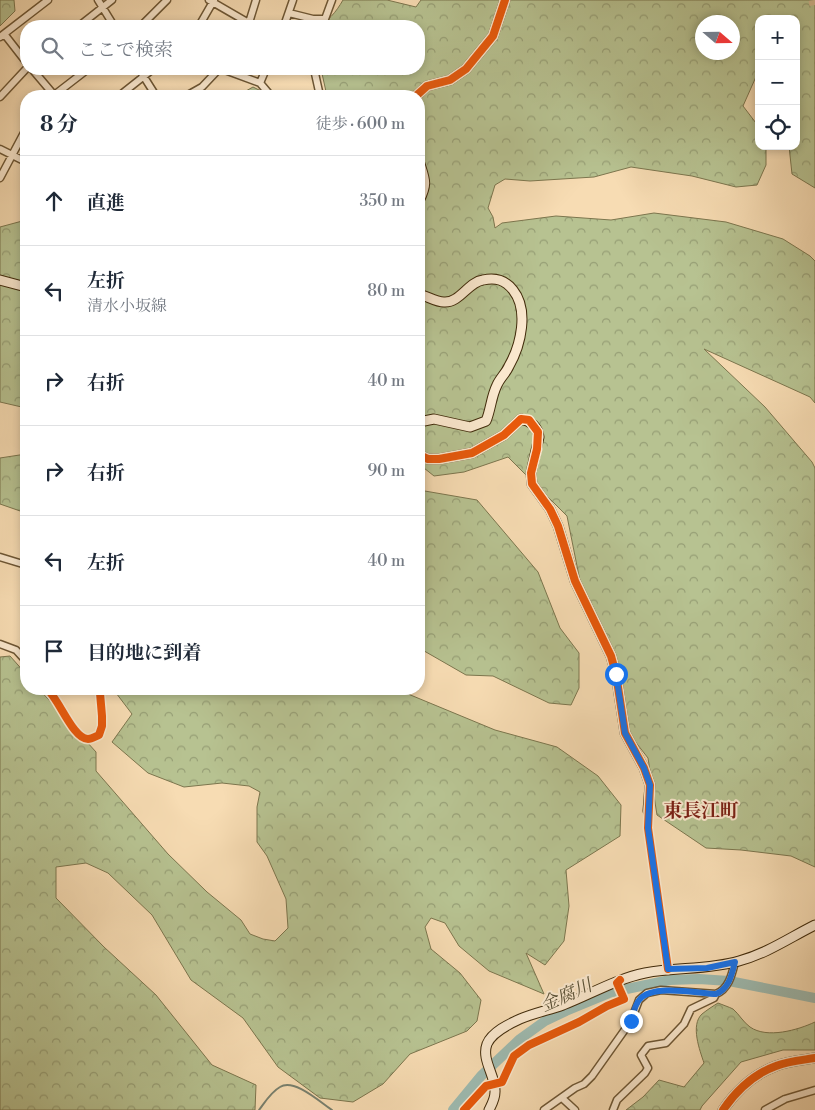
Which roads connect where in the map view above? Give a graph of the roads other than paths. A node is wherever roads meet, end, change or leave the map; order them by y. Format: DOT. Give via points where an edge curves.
graph roads {
  1 [pos="48,0"];
  2 [pos="98,0"];
  3 [pos="112,0"];
  4 [pos="167,0"];
  5 [pos="256,0"];
  6 [pos="293,0"];
  7 [pos="332,0"];
  8 [pos="505,0"];
  9 [pos="212,1"];
  10 [pos="103,8"];
  11 [pos="289,14"];
  12 [pos="22,20"];
  13 [pos="87,20"];
  14 [pos="110,20"];
  15 [pos="147,20"];
  16 [pos="202,20"];
  17 [pos="242,20"];
  18 [pos="251,20"];
  19 [pos="286,20"];
  20 [pos="20,21"];
  21 [pos="2,36"];
  22 [pos="20,56"];
  23 [pos="20,74"];
  24 [pos="37,75"];
  25 [pos="80,75"];
  26 [pos="215,75"];
  27 [pos="239,75"];
  28 [pos="263,75"];
  29 [pos="315,75"];
  30 [pos="144,76"];
  31 [pos="260,82"];
  32 [pos="48,90"];
  33 [pos="61,90"];
  34 [pos="126,90"];
  35 [pos="152,90"];
  36 [pos="197,90"];
  37 [pos="266,90"];
  38 [pos="319,90"];
  39 [pos="423,90"];
  40 [pos="0,97"];
  41 [pos="20,141"];
  42 [pos="0,149"];
  43 [pos="12,155"];
  44 [pos="20,159"];
  45 [pos="0,178"];
  46 [pos="0,280"];
  47 [pos="20,285"];
  48 [pos="425,296"];
  49 [pos="425,421"];
  50 [pos="425,458"];
  51 [pos="0,556"];
  52 [pos="20,563"];
  53 [pos="0,644"];
  54 [pos="20,654"];
  55 [pos="54,695"];
  56 [pos="100,695"];
  57 [pos="648,811"];
  58 [pos="815,925"];
  59 [pos="735,962"];
  60 [pos="668,969"];
  61 [pos="618,981"];
  62 [pos="718,993"];
  63 [pos="815,1058"];
  64 [pos="494,1083"];
  65 [pos="815,1090"];
  66 [pos="562,1098"];
  67 [pos="464,1110"];
  68 [pos="490,1110"];
  69 [pos="544,1110"];
  70 [pos="575,1110"];
  71 [pos="613,1110"];
  72 [pos="723,1110"];
  73 [pos="765,1110"];
  1 -- 12 [label="street"];
  2 -- 10 [label="street"];
  3 -- 10 [label="street"];
  4 -- 15 [label="street"];
  5 -- 18 [label="street"];
  6 -- 11 [label="street"];
  7 -- 11 [label="street" via="325,19"];
  8 -- 39 [label="street" via="492,36 466,69 450,80"];
  9 -- 16 [label="street"];
  9 -- 17 [label="street"];
  10 -- 13 [label="street"];
  10 -- 14 [label="street"];
  11 -- 19 [label="street"];
  20 -- 21 [label="street"];
  21 -- 22 [label="street"];
  23 -- 40 [label="street"];
  24 -- 32 [label="street"];
  25 -- 33 [label="street"];
  26 -- 36 [label="street"];
  27 -- 31 [label="street"];
  28 -- 31 [label="street"];
  29 -- 38 [label="street"];
  30 -- 34 [label="street"];
  30 -- 35 [label="street"];
  31 -- 37 [label="street"];
  41 -- 43 [label="street"];
  42 -- 43 [label="street"];
  43 -- 44 [label="street"];
  43 -- 45 [label="street"];
  46 -- 47 [label="street"];
  48 -- 49 [label="street" via="443,302 453,301 480,280 494,278 507,282 516,294 522,321 516,349 497,384 486,421 470,427 434,419"];
  50 -- 57 [label="street" via="439,459 472,452 504,435 521,418 535,426 539,437 531,473 532,484 558,526 575,581 611,656 625,733 650,785"];
  51 -- 52 [label="street"];
  53 -- 54 [label="street"];
  55 -- 56 [label="street" via="73,729 86,739 99,735 102,726"];
  57 -- 60 [label="street"];
  58 -- 59 [label="street" via="769,951"];
  59 -- 60 [label="street" via="707,968"];
  59 -- 62 [label="street" via="731,977"];
  60 -- 61 [label="street"];
  61 -- 64 [label="street" via="624,999 529,1044 514,1056 502,1082"];
  61 -- 64 [label="street" via="564,1005 521,1018 493,1035 487,1044 487,1059"];
  62 -- 66 [label="street" via="661,990 647,993 639,1000 631,1021 614,1048 592,1076"];
  62 -- 71 [label="street" via="691,1009 684,1024 666,1043 645,1049 641,1055 648,1068 646,1073 617,1100"];
  63 -- 72 [label="street" via="776,1066 759,1075 741,1088"];
  64 -- 67 [label="street" via="486,1086"];
  64 -- 68 [label="street"];
  65 -- 73 [label="street" via="785,1099"];
  66 -- 69 [label="street"];
  66 -- 70 [label="street"];
}
